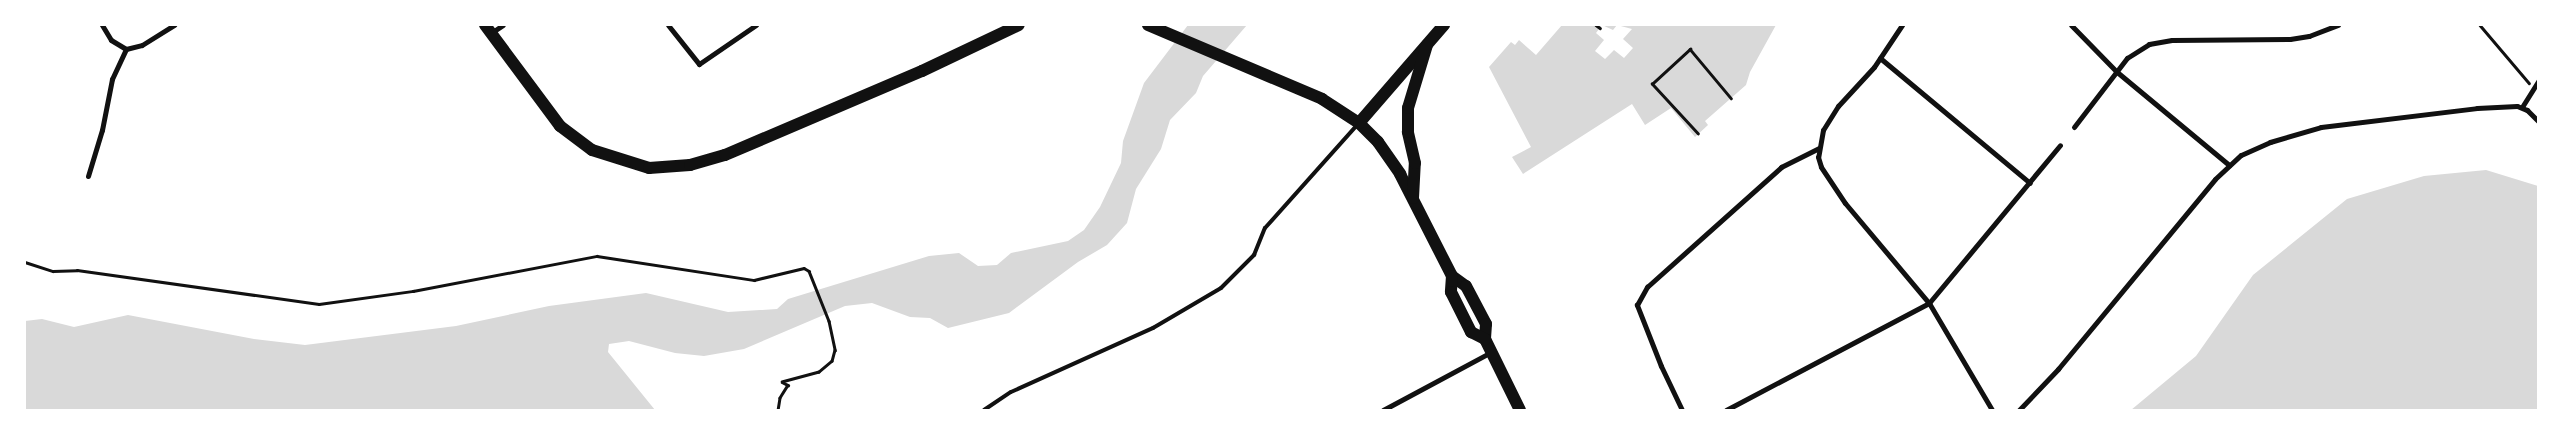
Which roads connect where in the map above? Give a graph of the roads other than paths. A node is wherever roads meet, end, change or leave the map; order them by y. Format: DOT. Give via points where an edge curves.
graph roads {
  1 [pos="102,25"];
  2 [pos="174,25"];
  3 [pos="503,25"];
  4 [pos="668,25"];
  5 [pos="756,25"];
  6 [pos="1019,25"];
  7 [pos="1148,25"];
  8 [pos="1444,25"];
  9 [pos="1902,25"];
  10 [pos="2071,25"];
  11 [pos="2338,25"];
  12 [pos="488,29"];
  13 [pos="1427,44"];
  14 [pos="126,49"];
  15 [pos="1880,58"];
  16 [pos="2117,72"];
  17 [pos="2538,81"];
  18 [pos="2522,107"];
  19 [pos="2538,121"];
  20 [pos="1359,123"];
  21 [pos="2074,127"];
  22 [pos="2060,145"];
  23 [pos="1819,148"];
  24 [pos="2229,165"];
  25 [pos="88,176"];
  26 [pos="2030,183"];
  27 [pos="1413,198"];
  28 [pos="1929,304"];
  29 [pos="1492,352"];
  30 [pos="984,410"];
  31 [pos="1383,410"];
  32 [pos="1520,410"];
  33 [pos="1682,410"];
  34 [pos="1726,410"];
  35 [pos="1992,410"];
  36 [pos="2019,410"];
  1 -- 14 [label="street" via="110,40"];
  2 -- 14 [label="street" via="148,42"];
  3 -- 12 [label="street"];
  4 -- 5 [label="street" via="699,64"];
  6 -- 12 [label="main road" via="922,71 725,155 672,168 627,163 592,150 577,140 549,113"];
  7 -- 20 [label="main road" via="1322,99"];
  8 -- 13 [label="main road"];
  9 -- 15 [label="street"];
  10 -- 16 [label="street"];
  11 -- 16 [label="street" via="2290,39 2162,41 2135,51"];
  13 -- 20 [label="main road"];
  13 -- 27 [label="main road" via="1408,108 1408,132 1415,163"];
  14 -- 25 [label="street" via="112,79 102,130"];
  15 -- 23 [label="street" via="1838,106 1823,130"];
  15 -- 26 [label="street"];
  16 -- 21 [label="street"];
  16 -- 24 [label="street"];
  17 -- 18 [label="street"];
  18 -- 19 [label="street"];
  18 -- 24 [label="street" via="2477,108 2321,127 2263,144"];
  20 -- 27 [label="main road" via="1389,157"];
  20 -- 30 [label="lane" via="1265,228 1254,255 1221,288 1146,331 1011,392"];
  22 -- 26 [label="street"];
  23 -- 28 [label="street" via="1820,167 1828,180"];
  23 -- 33 [label="street" via="1781,167 1647,287 1637,304 1660,366"];
  24 -- 36 [label="street" via="2058,369"];
  26 -- 28 [label="street"];
  27 -- 29 [label="main road" via="1452,276 1451,292 1471,332 1485,339"];
  28 -- 34 [label="street"];
  28 -- 35 [label="street"];
  29 -- 31 [label="street"];
  29 -- 32 [label="main road"];
}
